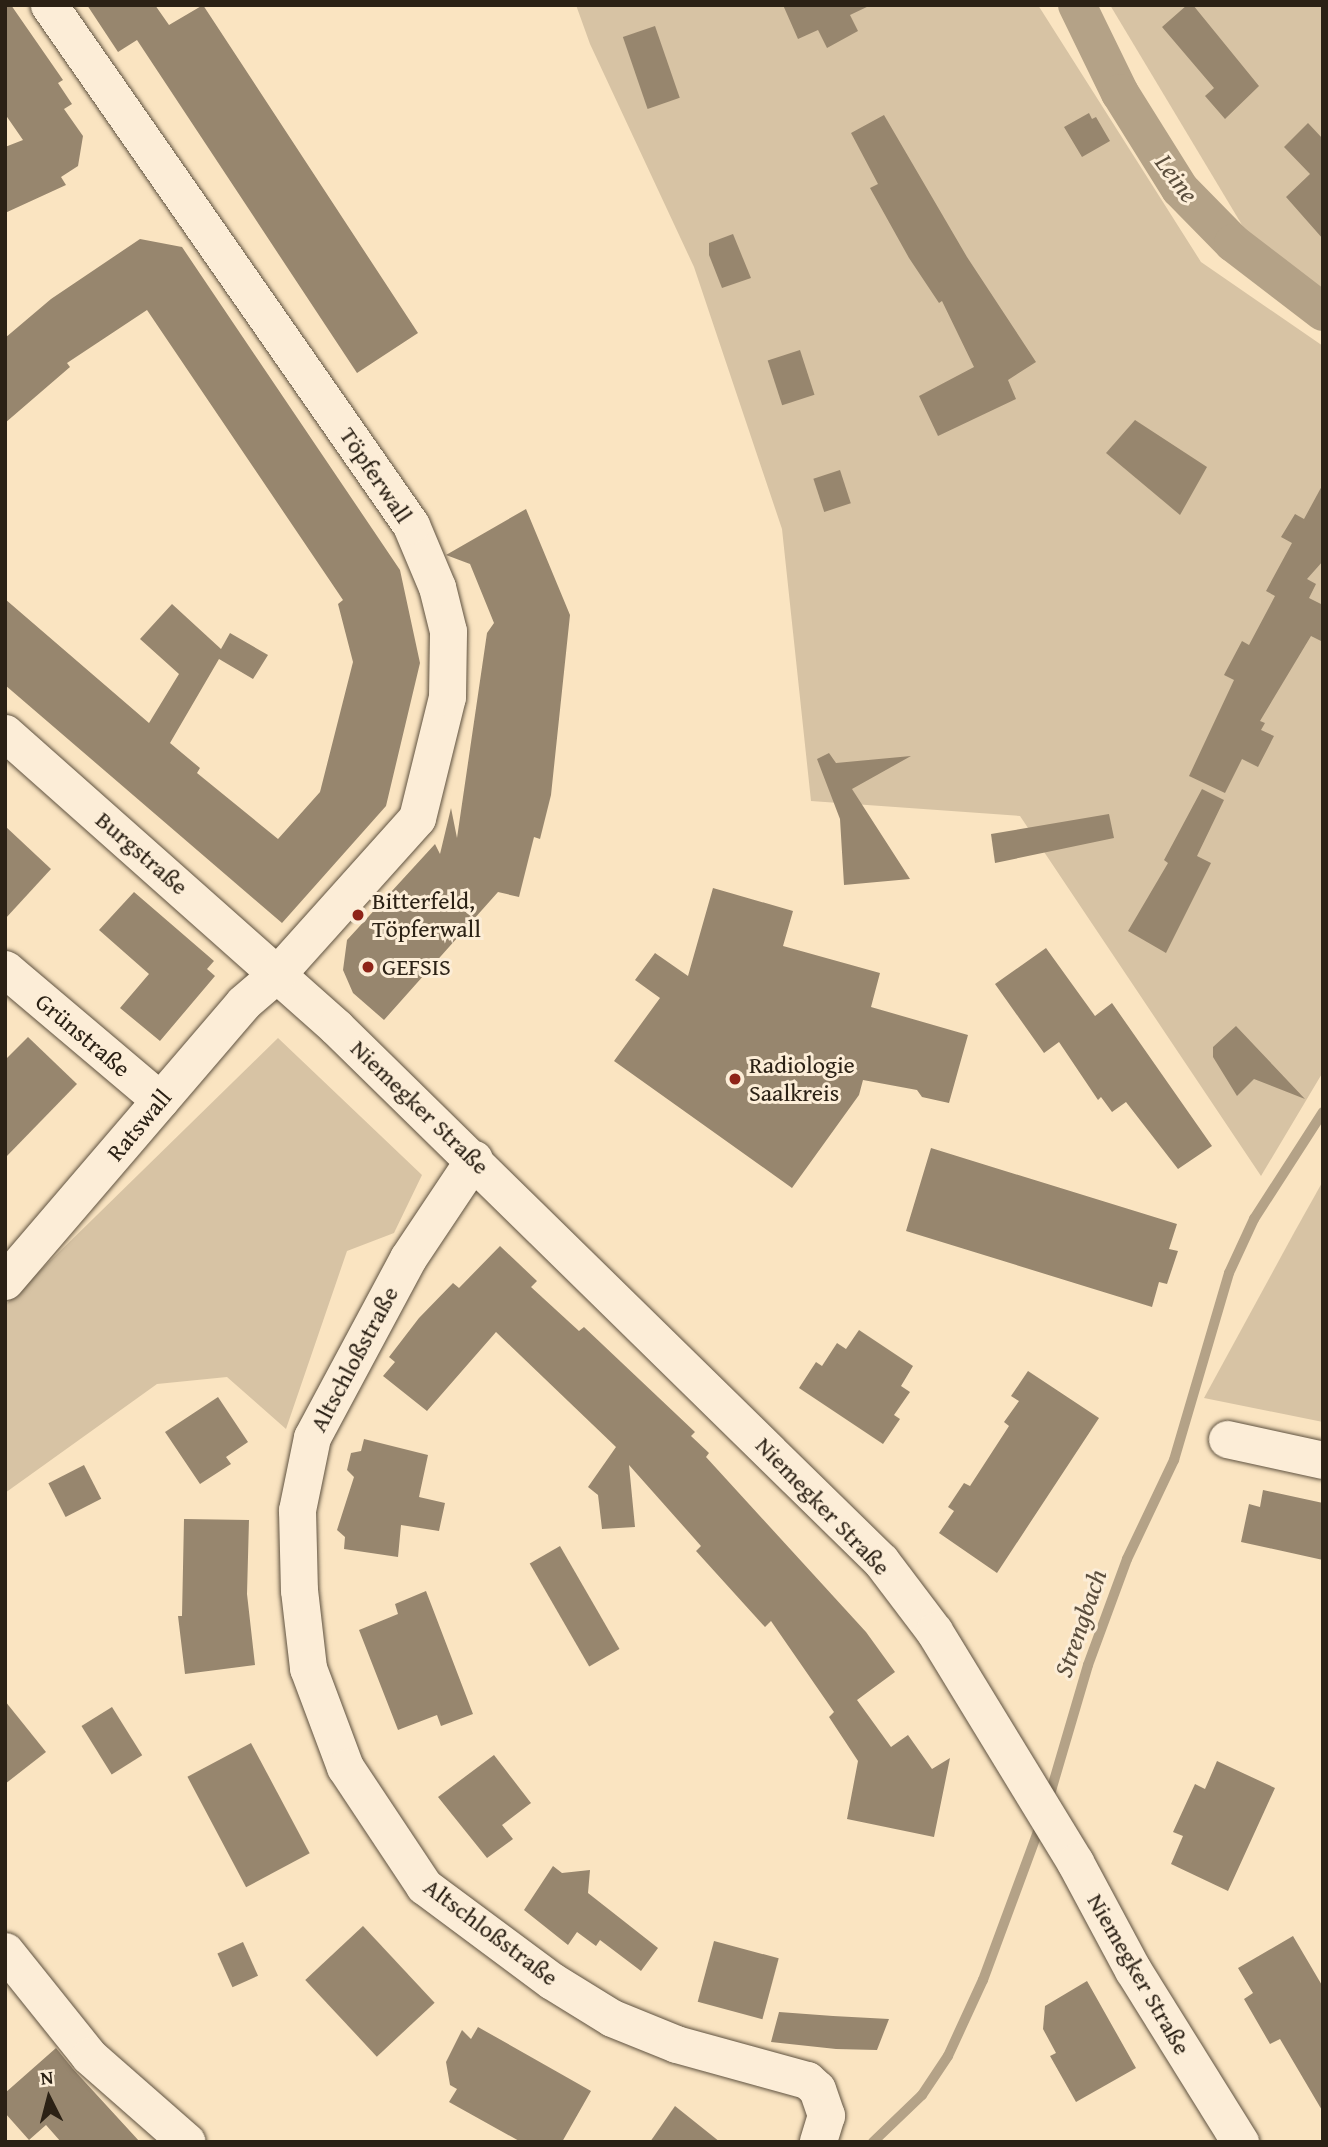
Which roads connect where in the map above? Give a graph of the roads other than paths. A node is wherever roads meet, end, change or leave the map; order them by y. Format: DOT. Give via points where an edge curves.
graph roads {
  1 [pos="49,5"];
  2 [pos="5,733"];
  3 [pos="5,969"];
  4 [pos="278,973"];
  5 [pos="160,1100"];
  6 [pos="474,1159"];
  7 [pos="5,1281"];
  8 [pos="1227,1439"];
  9 [pos="1323,1460"];
  10 [pos="5,1951"];
  11 [pos="187,2142"];
  12 [pos="818,2142"];
  13 [pos="1240,2142"];
  1 -- 4 [label="street, Töpferwall" via="411,525 437,587 448,631 447,697 422,809"];
  2 -- 4 [label="street, Burgstraße"];
  3 -- 5 [label="street, Grünstraße"];
  4 -- 5 [label="street, Ratswall" via="249,996"];
  4 -- 6 [label="street, Niemegker Straße"];
  5 -- 7 [label="street, Ratswall"];
  6 -- 12 [label="street, Altschloßstraße" via="408,1258 312,1437 297,1510 299,1590 308,1668 345,1767 424,1886 552,1981 612,2018 676,2044 807,2080 817,2089 826,2115"];
  6 -- 13 [label="street, Niemegker Straße" via="881,1561 934,1631"];
  8 -- 9 [label="street"];
  10 -- 11 [label="street" via="89,2056"];
}
